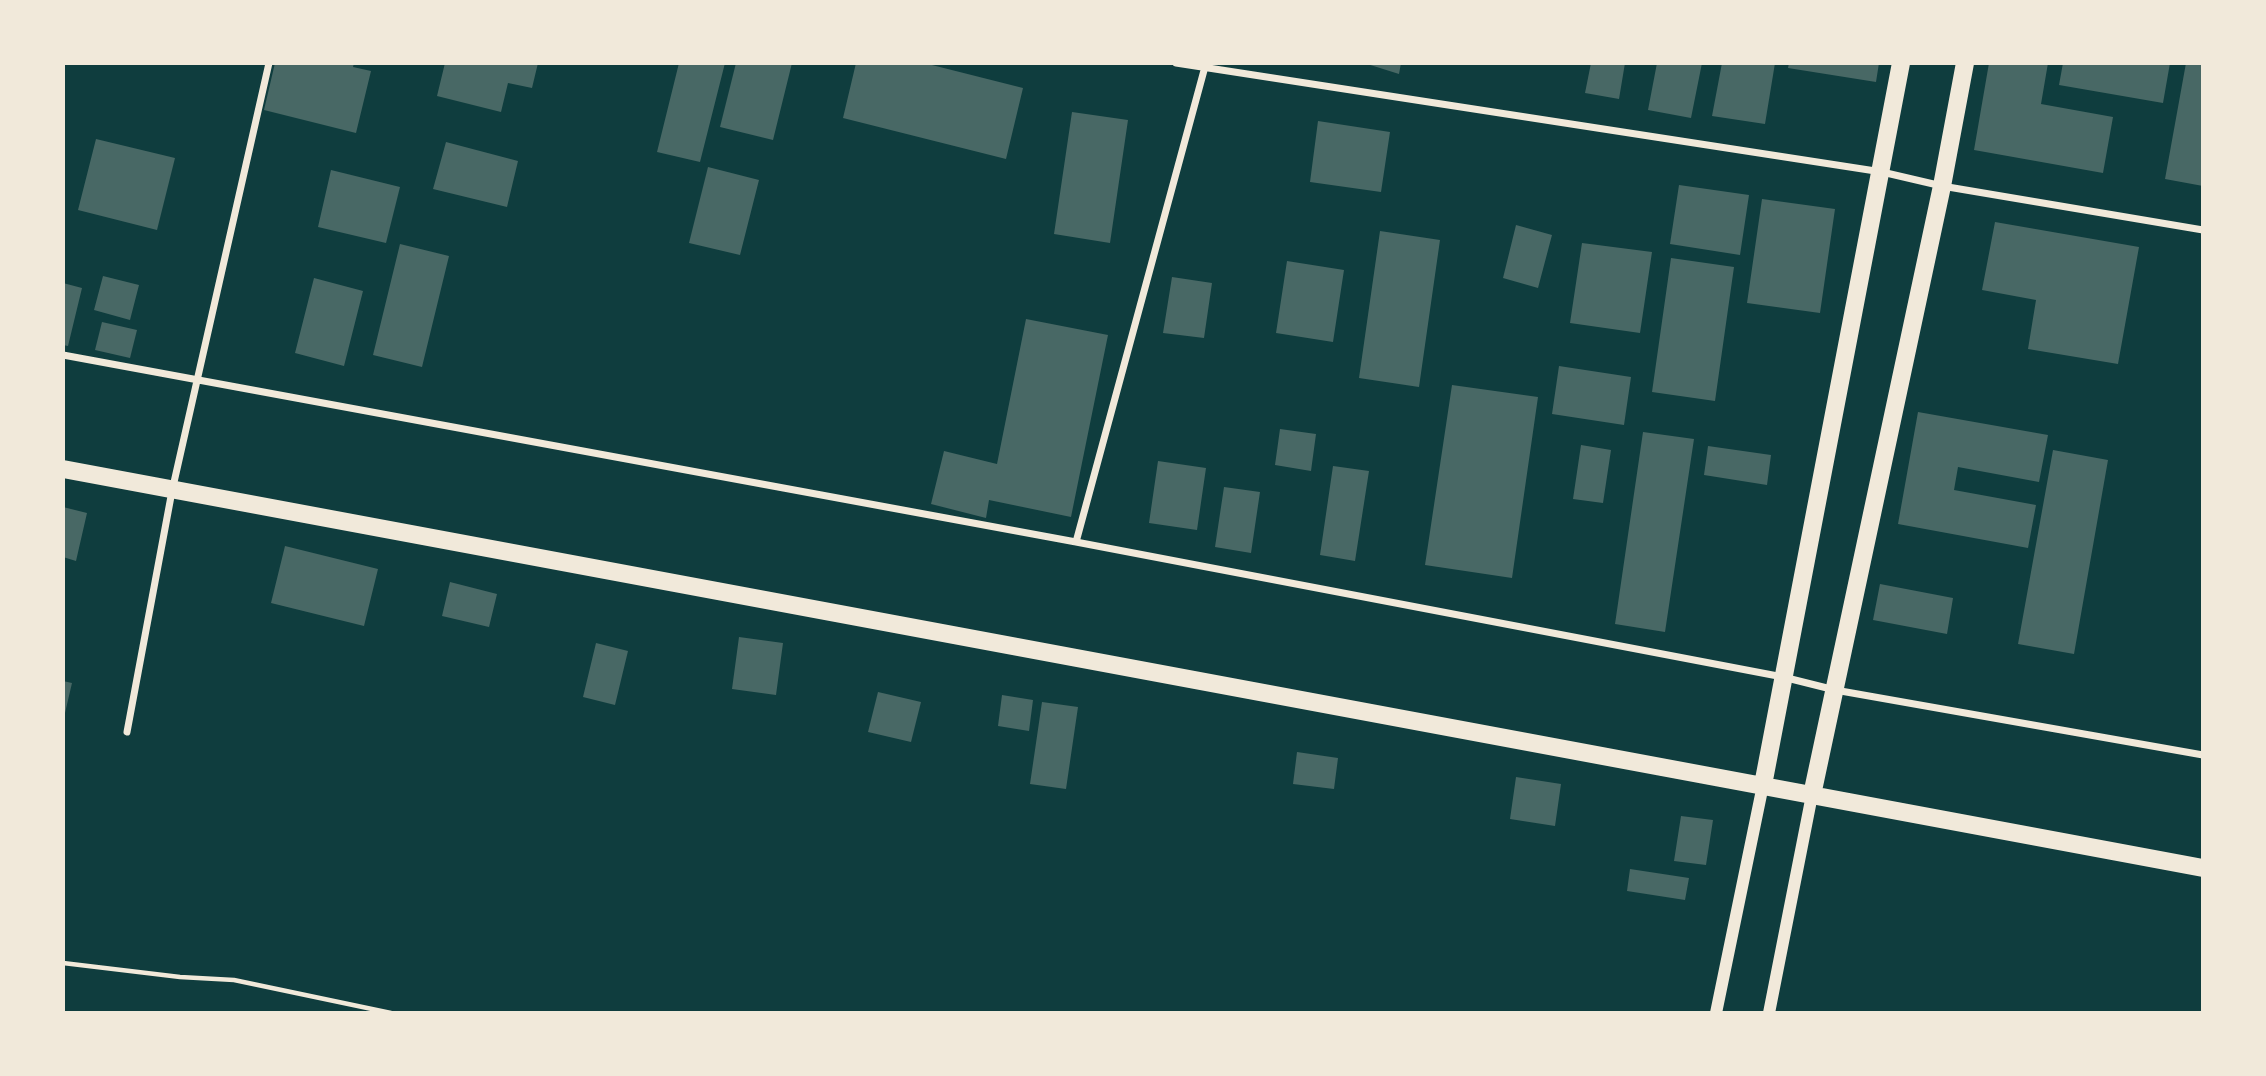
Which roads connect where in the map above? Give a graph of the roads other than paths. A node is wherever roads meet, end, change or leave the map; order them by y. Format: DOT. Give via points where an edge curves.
graph roads {
  1 [pos="269,63"];
  2 [pos="1176,63"];
  3 [pos="1901,63"];
  4 [pos="1965,63"];
  5 [pos="1205,66"];
  6 [pos="1882,172"];
  7 [pos="1942,186"];
  8 [pos="2203,230"];
  9 [pos="63,355"];
  10 [pos="196,380"];
  11 [pos="63,469"];
  12 [pos="172,491"];
  13 [pos="1076,542"];
  14 [pos="1783,677"];
  15 [pos="1835,690"];
  16 [pos="127,732"];
  17 [pos="2203,755"];
  18 [pos="1763,785"];
  19 [pos="1812,795"];
  20 [pos="2203,868"];
  21 [pos="1716,1013"];
  22 [pos="1769,1013"];
  1 -- 10 [label="street"];
  2 -- 5 [label="street"];
  3 -- 6 [label="main road"];
  4 -- 7 [label="main road"];
  5 -- 6 [label="street"];
  5 -- 13 [label="street"];
  6 -- 7 [label="street"];
  6 -- 14 [label="main road"];
  7 -- 8 [label="street"];
  7 -- 15 [label="main road"];
  9 -- 10 [label="street"];
  10 -- 12 [label="street"];
  10 -- 13 [label="street"];
  11 -- 12 [label="main road"];
  12 -- 16 [label="street"];
  12 -- 18 [label="main road"];
  13 -- 14 [label="street"];
  14 -- 15 [label="street"];
  14 -- 18 [label="main road"];
  15 -- 17 [label="street"];
  15 -- 19 [label="main road"];
  18 -- 19 [label="main road"];
  18 -- 21 [label="street"];
  19 -- 20 [label="main road"];
  19 -- 22 [label="street"];
}
